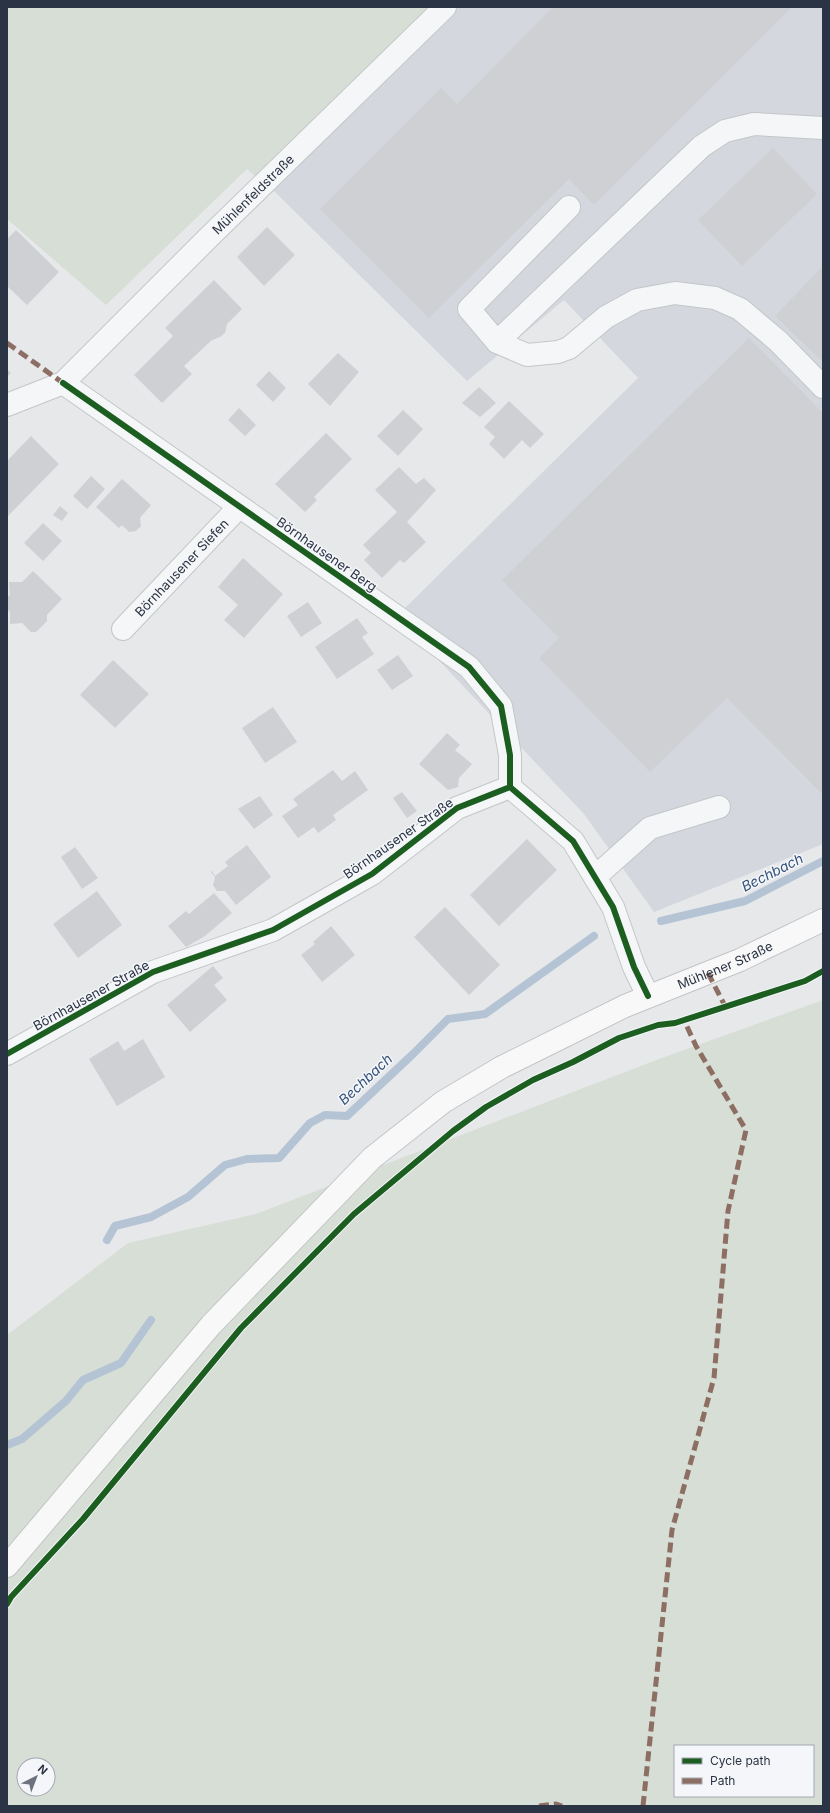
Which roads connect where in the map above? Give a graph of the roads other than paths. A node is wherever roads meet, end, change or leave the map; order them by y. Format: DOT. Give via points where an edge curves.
graph roads {
  1 [pos="445,7"];
  2 [pos="823,128"];
  3 [pos="570,207"];
  4 [pos="497,342"];
  5 [pos="63,383"];
  6 [pos="823,387"];
  7 [pos="7,405"];
  8 [pos="239,507"];
  9 [pos="123,628"];
  10 [pos="510,787"];
  11 [pos="719,807"];
  12 [pos="595,877"];
  13 [pos="823,920"];
  14 [pos="648,996"];
  15 [pos="7,1054"];
  16 [pos="7,1566"];
  1 -- 5 [label="street, Mühlenfeldstraße"];
  2 -- 4 [label="street" via="754,124 725,130 702,146"];
  3 -- 4 [label="street" via="469,309"];
  4 -- 6 [label="street" via="527,355 558,352 569,348 606,317 637,300 674,293 715,298 740,309 778,341"];
  5 -- 7 [label="street"];
  5 -- 8 [label="street, Börnhausener Berg"];
  8 -- 9 [label="street, Börnhausener Siefen"];
  8 -- 10 [label="street, Börnhausener Berg" via="469,667 501,706 510,756"];
  10 -- 12 [label="street" via="573,840"];
  10 -- 15 [label="street, Börnhausener Straße" via="458,808 372,874 273,930 153,972"];
  11 -- 12 [label="street" via="650,828"];
  12 -- 14 [label="street" via="613,907 634,967"];
  13 -- 14 [label="main road, Mühlener Straße" via="740,960"];
  14 -- 16 [label="main road, Mühlener Straße" via="502,1067 443,1102 372,1158 211,1325"];
}
